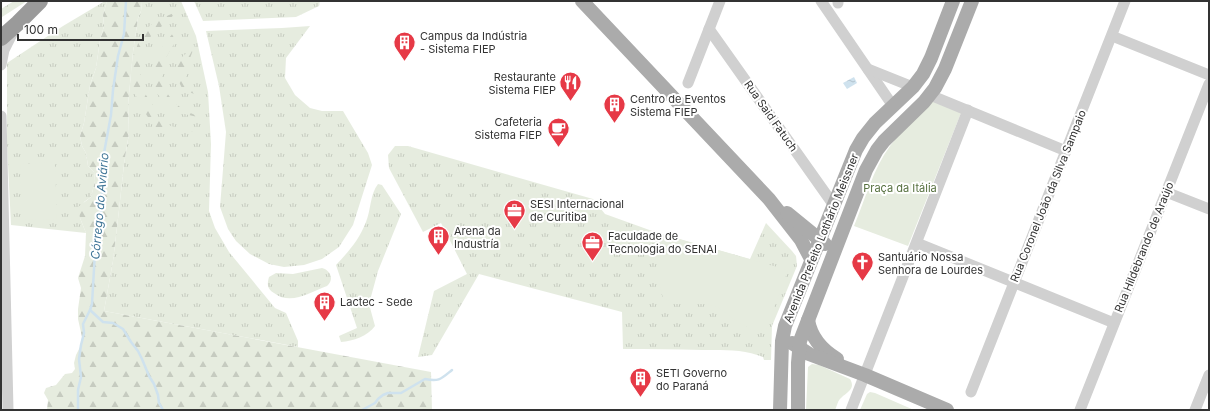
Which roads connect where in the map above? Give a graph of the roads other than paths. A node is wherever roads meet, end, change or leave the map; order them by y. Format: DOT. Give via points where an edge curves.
graph roads {
  1 [pos="35,1"];
  2 [pos="40,1"];
  3 [pos="582,1"];
  4 [pos="720,1"];
  5 [pos="821,1"];
  6 [pos="953,1"];
  7 [pos="972,1"];
  8 [pos="1126,1"];
  9 [pos="1,23"];
  10 [pos="18,23"];
  11 [pos="943,27"];
  12 [pos="709,29"];
  13 [pos="959,34"];
  14 [pos="1112,36"];
  15 [pos="1,38"];
  16 [pos="1,65"];
  17 [pos="867,69"];
  18 [pos="1209,75"];
  19 [pos="688,83"];
  20 [pos="1209,84"];
  21 [pos="913,87"];
  22 [pos="930,95"];
  23 [pos="893,106"];
  24 [pos="968,110"];
  25 [pos="1,116"];
  26 [pos="1066,151"];
  27 [pos="1166,192"];
  28 [pos="769,199"];
  29 [pos="833,204"];
  30 [pos="1209,209"];
  31 [pos="819,239"];
  32 [pos="917,243"];
  33 [pos="812,259"];
  34 [pos="828,268"];
  35 [pos="1014,282"];
  36 [pos="4,314"];
  37 [pos="808,320"];
  38 [pos="1114,323"];
  39 [pos="785,326"];
  40 [pos="798,348"];
  41 [pos="865,375"];
  42 [pos="1209,375"];
  43 [pos="971,392"];
  44 [pos="8,410"];
  45 [pos="780,410"];
  46 [pos="798,410"];
  47 [pos="851,410"];
  48 [pos="947,410"];
  49 [pos="1080,410"];
  50 [pos="1195,410"];
  1 -- 9 [label="highway"];
  2 -- 10 [label="highway"];
  3 -- 28 [label="main road"];
  4 -- 12 [label="street"];
  5 -- 17 [label="street"];
  6 -- 11 [label="main road, Avenida Prefeito Lothário Meissner"];
  7 -- 13 [label="main road, Avenida Prefeito Lothário Meissner"];
  8 -- 14 [label="street, Rua Coronel João da Silva Sampaio"];
  10 -- 15 [label="highway"];
  10 -- 16 [label="street" via="6,44"];
  11 -- 13 [label="main road"];
  11 -- 21 [label="main road, Avenida Prefeito Lothário Meissner" via="927,67"];
  12 -- 19 [label="street"];
  12 -- 29 [label="street, Rua Said Fatuch"];
  13 -- 22 [label="main road, Avenida Prefeito Lothário Meissner" via="941,79"];
  14 -- 18 [label="street"];
  14 -- 26 [label="street, Rua Coronel João da Silva Sampaio"];
  17 -- 21 [label="street"];
  17 -- 23 [label="street"];
  20 -- 27 [label="street, Rua Hildebrando de Araújo"];
  21 -- 23 [label="main road, Avenida Prefeito Lothário Meissner"];
  22 -- 24 [label="street"];
  22 -- 34 [label="main road, Avenida Prefeito Lothário Meissner" via="892,132 866,170"];
  23 -- 29 [label="main road, Avenida Prefeito Lothário Meissner" via="863,138"];
  24 -- 26 [label="street"];
  24 -- 32 [label="street"];
  25 -- 36 [label="street"];
  26 -- 35 [label="street, Rua Coronel João da Silva Sampaio"];
  27 -- 30 [label="street"];
  27 -- 38 [label="street, Rua Hildebrando de Araújo"];
  28 -- 31 [label="main road"];
  28 -- 33 [label="main road" via="801,240"];
  29 -- 31 [label="main road, Avenida Prefeito Lothário Meissner"];
  31 -- 33 [label="main road, Avenida Prefeito Lothário Meissner"];
  31 -- 34 [label="main road" via="828,250"];
  32 -- 35 [label="street"];
  32 -- 41 [label="street"];
  33 -- 39 [label="main road, Avenida Prefeito Lothário Meissner"];
  34 -- 37 [label="main road, Avenida Prefeito Lothário Meissner"];
  35 -- 38 [label="street"];
  35 -- 43 [label="street, Rua Coronel João da Silva Sampaio"];
  36 -- 44 [label="street"];
  37 -- 40 [label="main road, Avenida Prefeito Lothário Meissner"];
  37 -- 41 [label="main road" via="812,335 820,346"];
  38 -- 49 [label="street, Rua Hildebrando de Araújo"];
  39 -- 40 [label="main road" via="788,336"];
  39 -- 45 [label="main road, Avenida Prefeito Lothário Meissner" via="782,341"];
  40 -- 41 [label="main road"];
  40 -- 46 [label="main road, Avenida Prefeito Lothário Meissner"];
  41 -- 47 [label="street"];
  41 -- 48 [label="main road"];
  42 -- 50 [label="street"];
}
